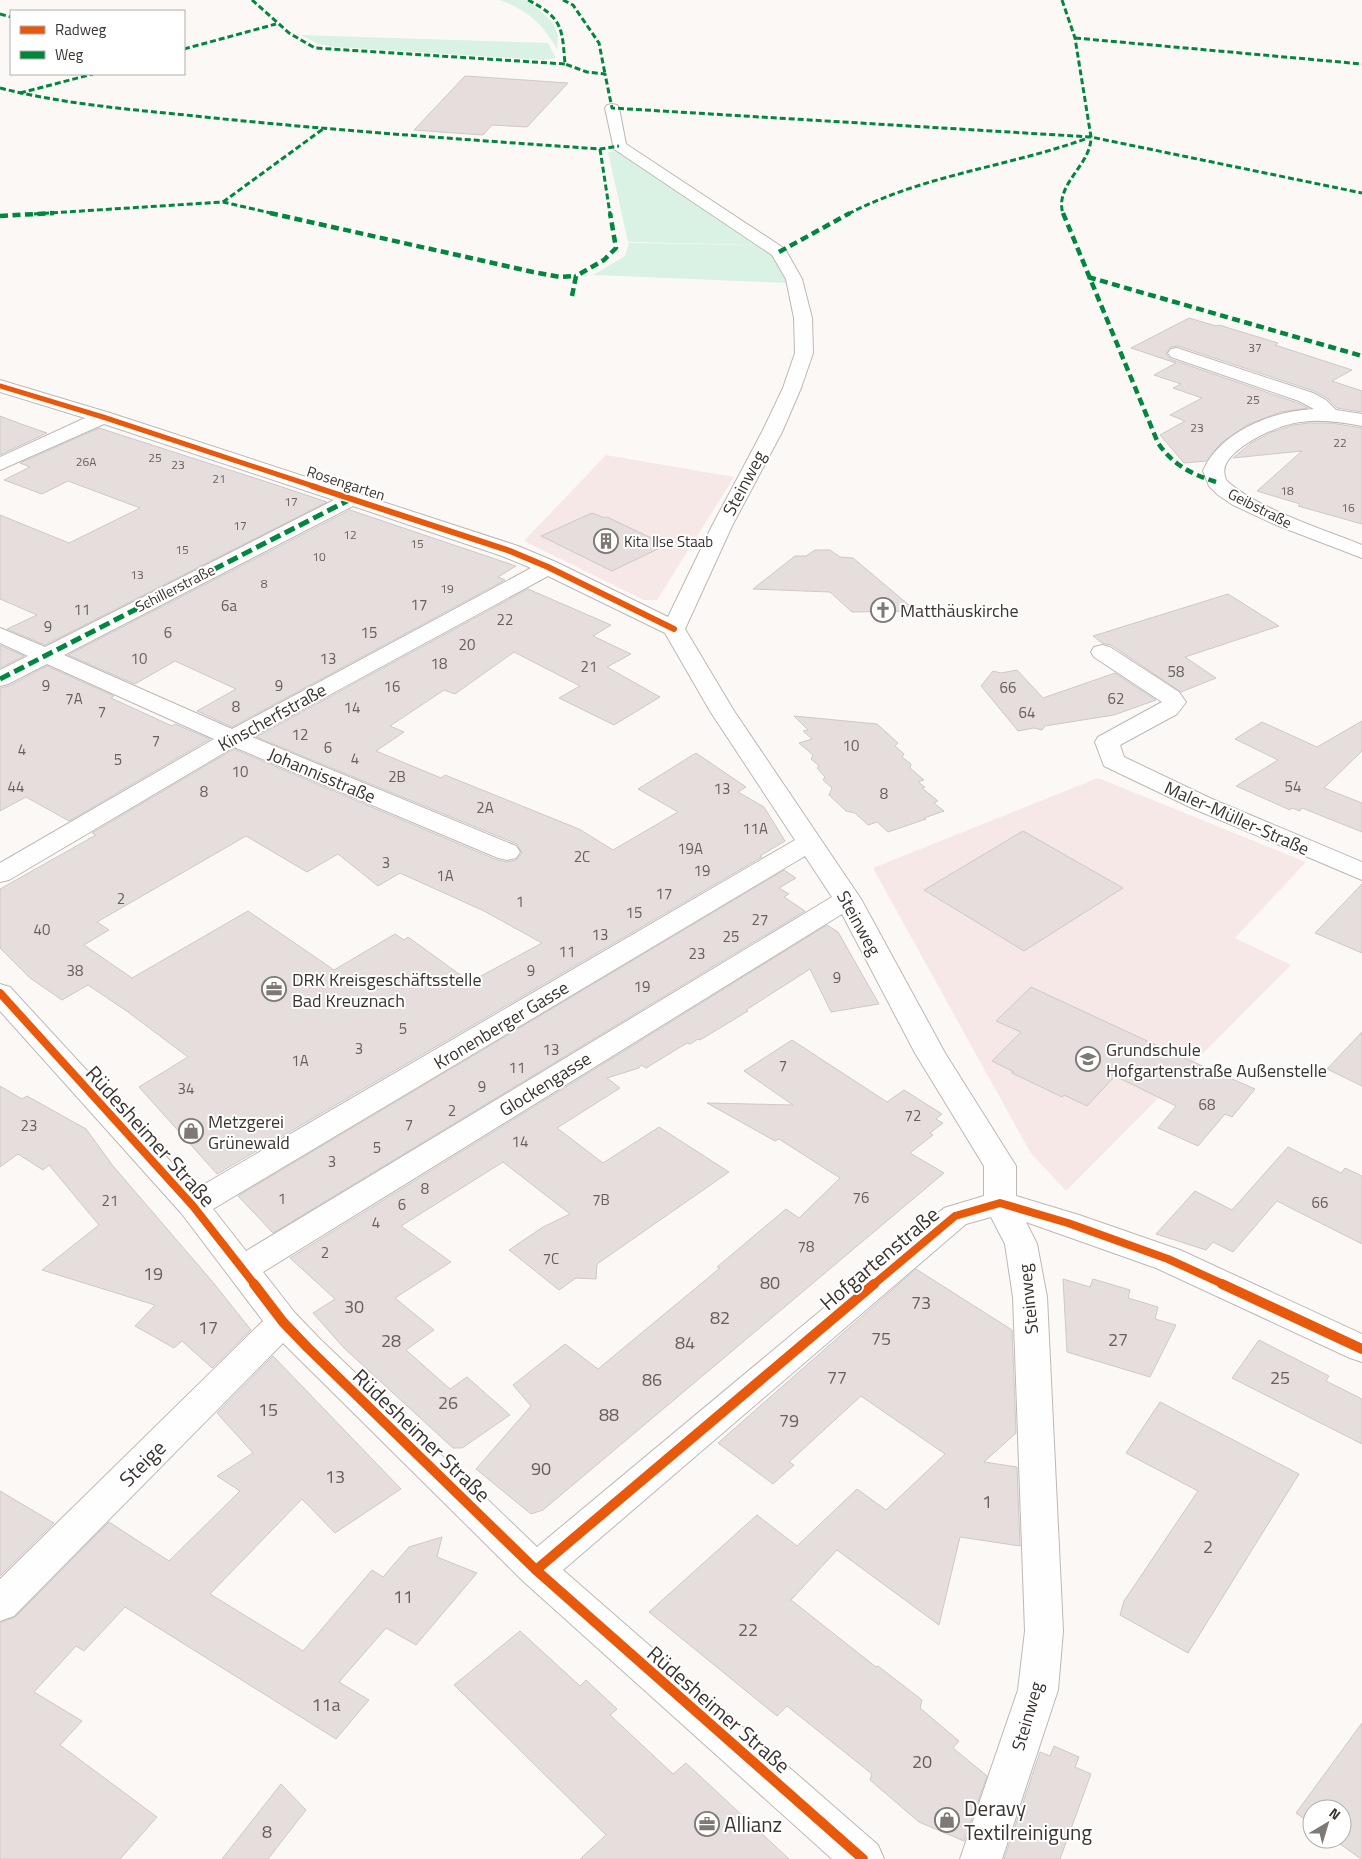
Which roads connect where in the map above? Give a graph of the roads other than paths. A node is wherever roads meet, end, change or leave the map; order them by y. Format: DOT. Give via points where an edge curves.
graph roads {
  1 [pos="612,108"];
  2 [pos="1177,353"];
  3 [pos="0,386"];
  4 [pos="1330,415"];
  5 [pos="103,417"];
  6 [pos="1362,420"];
  7 [pos="0,464"];
  8 [pos="351,499"];
  9 [pos="1362,552"];
  10 [pos="548,567"];
  11 [pos="674,629"];
  12 [pos="0,635"];
  13 [pos="1102,652"];
  14 [pos="45,655"];
  15 [pos="0,679"];
  16 [pos="233,738"];
  17 [pos="808,843"];
  18 [pos="507,852"];
  19 [pos="1362,872"];
  20 [pos="0,874"];
  21 [pos="847,899"];
  22 [pos="0,993"];
  23 [pos="1000,1203"];
  24 [pos="193,1206"];
  25 [pos="243,1270"];
  26 [pos="283,1322"];
  27 [pos="1362,1349"];
  28 [pos="536,1570"];
  29 [pos="0,1604"];
  30 [pos="863,1859"];
  31 [pos="981,1859"];
  1 -- 11 [label="street, Steinweg" via="619,146 779,252 794,280 804,318 804,352 792,388"];
  2 -- 4 [label="street, Geibstraße" via="1306,397"];
  3 -- 5 [label="street, Rosengarten"];
  4 -- 6 [label="street, Geibstraße"];
  4 -- 9 [label="street, Geibstraße" via="1295,416 1264,426 1217,459 1213,470 1216,482 1252,506"];
  5 -- 7 [label="street"];
  5 -- 8 [label="street, Rosengarten"];
  8 -- 10 [label="street, Rosengarten" via="510,551"];
  8 -- 14 [label="street, Schillerstraße"];
  10 -- 11 [label="street, Rosengarten"];
  10 -- 16 [label="street, Kinscherfstraße"];
  11 -- 17 [label="street, Steinweg" via="722,711"];
  12 -- 14 [label="street, Johannisstraße"];
  13 -- 19 [label="street, Maler-Müller-Straße" via="1174,702 1169,710 1107,742 1113,762"];
  14 -- 15 [label="street, Schillerstraße"];
  14 -- 16 [label="street, Johannisstraße"];
  16 -- 18 [label="street, Johannisstraße"];
  16 -- 20 [label="street, Kinscherfstraße"];
  17 -- 21 [label="street, Steinweg"];
  17 -- 24 [label="street, Kronenberger Gasse"];
  21 -- 23 [label="street, Steinweg" via="930,1053 1000,1166"];
  21 -- 25 [label="street, Glockengasse"];
  22 -- 24 [label="street, Rüdesheimer Straße"];
  23 -- 27 [label="street" via="1068,1223 1168,1259"];
  23 -- 28 [label="street, Hofgartenstraße" via="955,1216"];
  23 -- 31 [label="street, Steinweg" via="1021,1244 1030,1297 1044,1631 1038,1690"];
  24 -- 25 [label="street, Rüdesheimer Straße"];
  25 -- 26 [label="street, Rüdesheimer Straße"];
  26 -- 28 [label="street, Rüdesheimer Straße"];
  26 -- 29 [label="street, Steige"];
  28 -- 30 [label="street, Rüdesheimer Straße"];
}
